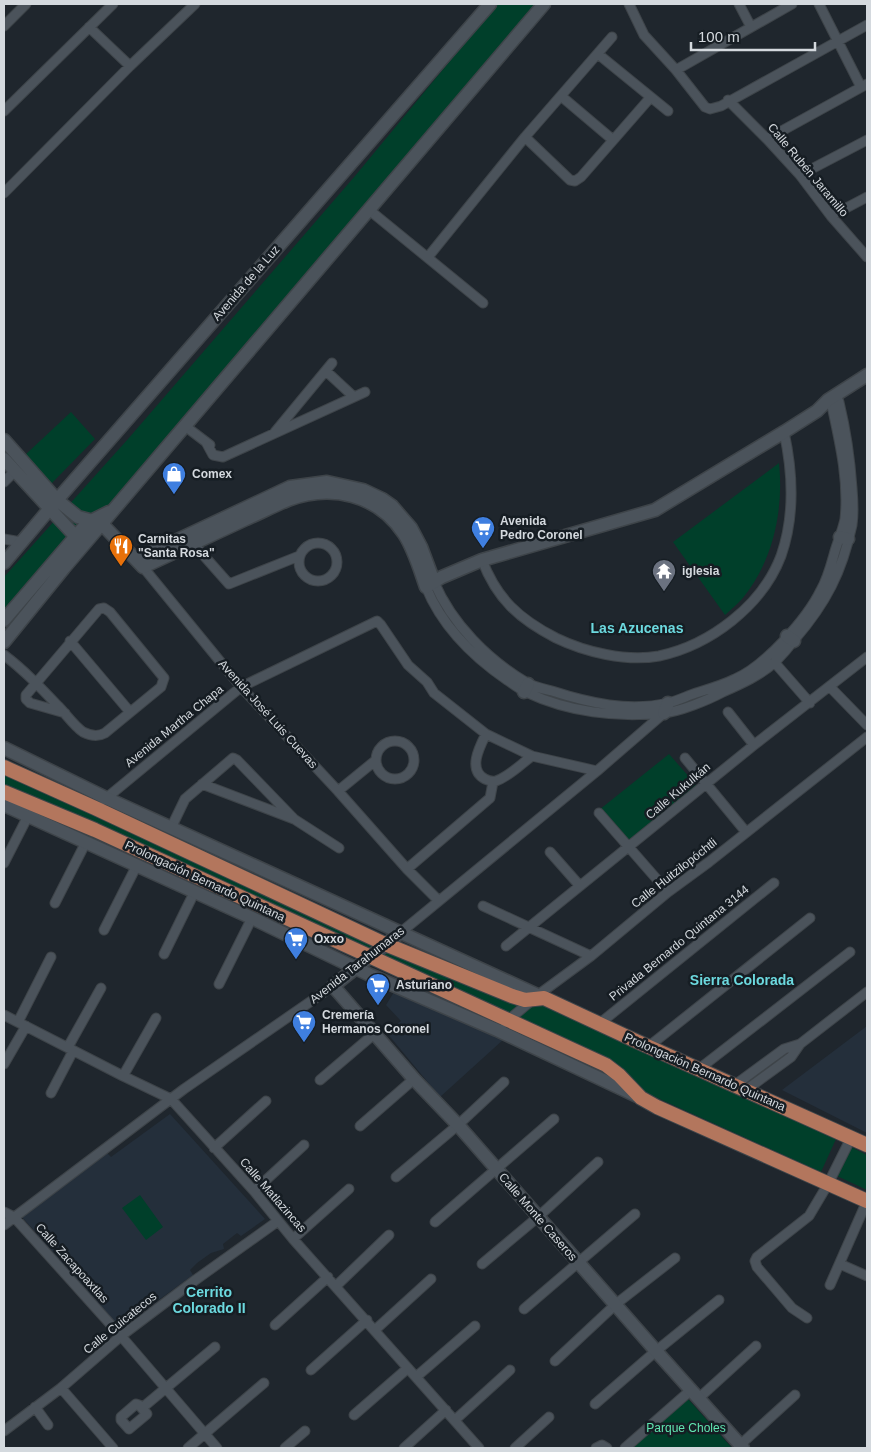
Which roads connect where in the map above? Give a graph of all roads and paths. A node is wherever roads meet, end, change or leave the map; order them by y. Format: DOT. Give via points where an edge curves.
graph roads {
  1 [pos="26,4"];
  2 [pos="113,4"];
  3 [pos="195,4"];
  4 [pos="490,4"];
  5 [pos="544,4"];
  6 [pos="629,4"];
  7 [pos="739,4"];
  8 [pos="792,4"];
  9 [pos="819,4"];
  10 [pos="867,25"];
  11 [pos="4,26"];
  12 [pos="90,27"];
  13 [pos="751,27"];
  14 [pos="612,37"];
  15 [pos="838,40"];
  16 [pos="598,54"];
  17 [pos="130,66"];
  18 [pos="676,70"];
  19 [pos="864,86"];
  20 [pos="561,96"];
  21 [pos="650,98"];
  22 [pos="728,100"];
  23 [pos="4,111"];
  24 [pos="668,112"];
  25 [pos="525,137"];
  26 [pos="767,139"];
  27 [pos="613,140"];
  28 [pos="867,140"];
  29 [pos="800,175"];
  30 [pos="4,193"];
  31 [pos="867,197"];
  32 [pos="368,209"];
  33 [pos="831,216"];
  34 [pos="428,257"];
  35 [pos="867,257"];
  36 [pos="483,303"];
  37 [pos="332,363"];
  38 [pos="326,370"];
  39 [pos="867,375"];
  40 [pos="867,384"];
  41 [pos="365,392"];
  42 [pos="354,397"];
  43 [pos="834,401"];
  44 [pos="184,426"];
  45 [pos="784,432"];
  46 [pos="274,434"];
  47 [pos="4,440"];
  48 [pos="4,458"];
  49 [pos="15,471"];
  50 [pos="4,482"];
  51 [pos="53,504"];
  52 [pos="96,522"];
  53 [pos="76,537"];
  54 [pos="4,539"];
  55 [pos="190,540"];
  56 [pos="21,542"];
  57 [pos="299,556"];
  58 [pos="482,560"];
  59 [pos="5,563"];
  60 [pos="140,563"];
  61 [pos="430,584"];
  62 [pos="4,620"];
  63 [pos="790,638"];
  64 [pos="70,641"];
  65 [pos="4,642"];
  66 [pos="4,655"];
  67 [pos="867,657"];
  68 [pos="775,662"];
  69 [pos="35,682"];
  70 [pos="830,686"];
  71 [pos="241,687"];
  72 [pos="810,703"];
  73 [pos="666,708"];
  74 [pos="130,712"];
  75 [pos="728,712"];
  76 [pos="64,713"];
  77 [pos="867,725"];
  78 [pos="486,734"];
  79 [pos="867,737"];
  80 [pos="754,745"];
  81 [pos="4,748"];
  82 [pos="532,756"];
  83 [pos="685,758"];
  84 [pos="376,760"];
  85 [pos="4,767"];
  86 [pos="597,772"];
  87 [pos="493,782"];
  88 [pos="202,784"];
  89 [pos="706,784"];
  90 [pos="338,791"];
  91 [pos="4,792"];
  92 [pos="106,798"];
  93 [pos="4,805"];
  94 [pos="95,808"];
  95 [pos="599,814"];
  96 [pos="28,816"];
  97 [pos="294,819"];
  98 [pos="171,828"];
  99 [pos="746,832"];
  100 [pos="86,842"];
  101 [pos="630,847"];
  102 [pos="339,848"];
  103 [pos="550,852"];
  104 [pos="4,863"];
  105 [pos="138,865"];
  106 [pos="407,869"];
  107 [pos="774,883"];
  108 [pos="580,886"];
  109 [pos="194,891"];
  110 [pos="668,892"];
  111 [pos="438,900"];
  112 [pos="55,903"];
  113 [pos="482,906"];
  114 [pos="252,918"];
  115 [pos="810,918"];
  116 [pos="529,927"];
  117 [pos="104,930"];
  118 [pos="400,933"];
  119 [pos="386,944"];
  120 [pos="506,946"];
  121 [pos="850,952"];
  122 [pos="164,954"];
  123 [pos="591,956"];
  124 [pos="51,957"];
  125 [pos="370,957"];
  126 [pos="355,968"];
  127 [pos="219,984"];
  128 [pos="333,986"];
  129 [pos="101,988"];
  130 [pos="867,992"];
  131 [pos="538,997"];
  132 [pos="4,1015"];
  133 [pos="156,1018"];
  134 [pos="508,1019"];
  135 [pos="22,1024"];
  136 [pos="599,1024"];
  137 [pos="497,1030"];
  138 [pos="374,1034"];
  139 [pos="648,1047"];
  140 [pos="71,1049"];
  141 [pos="4,1064"];
  142 [pos="698,1069"];
  143 [pos="123,1076"];
  144 [pos="414,1079"];
  145 [pos="320,1080"];
  146 [pos="504,1082"];
  147 [pos="741,1088"];
  148 [pos="51,1093"];
  149 [pos="641,1098"];
  150 [pos="171,1099"];
  151 [pos="266,1101"];
  152 [pos="554,1119"];
  153 [pos="458,1125"];
  154 [pos="360,1126"];
  155 [pos="851,1138"];
  156 [pos="304,1145"];
  157 [pos="867,1145"];
  158 [pos="214,1148"];
  159 [pos="598,1162"];
  160 [pos="496,1170"];
  161 [pos="396,1177"];
  162 [pos="828,1184"];
  163 [pos="349,1189"];
  164 [pos="254,1191"];
  165 [pos="867,1201"];
  166 [pos="4,1212"];
  167 [pos="635,1214"];
  168 [pos="14,1217"];
  169 [pos="538,1217"];
  170 [pos="278,1221"];
  171 [pos="435,1222"];
  172 [pos="4,1225"];
  173 [pos="389,1235"];
  174 [pos="293,1239"];
  175 [pos="675,1258"];
  176 [pos="482,1264"];
  177 [pos="579,1264"];
  178 [pos="840,1264"];
  179 [pos="867,1276"];
  180 [pos="328,1277"];
  181 [pos="431,1279"];
  182 [pos="830,1285"];
  183 [pos="336,1286"];
  184 [pos="719,1300"];
  185 [pos="616,1304"];
  186 [pos="524,1309"];
  187 [pos="807,1318"];
  188 [pos="367,1320"];
  189 [pos="275,1325"];
  190 [pos="476,1326"];
  191 [pos="375,1330"];
  192 [pos="121,1336"];
  193 [pos="756,1346"];
  194 [pos="215,1347"];
  195 [pos="656,1351"];
  196 [pos="555,1360"];
  197 [pos="408,1368"];
  198 [pos="311,1370"];
  199 [pos="510,1370"];
  200 [pos="416,1377"];
  201 [pos="264,1383"];
  202 [pos="61,1388"];
  203 [pos="166,1388"];
  204 [pos="695,1394"];
  205 [pos="795,1395"];
  206 [pos="595,1404"];
  207 [pos="35,1407"];
  208 [pos="142,1408"];
  209 [pos="446,1410"];
  210 [pos="354,1415"];
  211 [pos="549,1417"];
  212 [pos="454,1420"];
  213 [pos="48,1424"];
  214 [pos="4,1431"];
  215 [pos="305,1431"];
  216 [pos="204,1433"];
  217 [pos="111,1447"];
  218 [pos="741,1447"];
  219 [pos="188,1448"];
  220 [pos="217,1448"];
  221 [pos="285,1448"];
  222 [pos="404,1448"];
  223 [pos="479,1448"];
  224 [pos="515,1448"];
  225 [pos="596,1448"];
  226 [pos="607,1448"];
  227 [pos="625,1448"];
  1 -- 11 [label="street"];
  2 -- 12 [label="street"];
  3 -- 17 [label="street"];
  4 -- 51 [label="street, Avenida de la Luz"];
  5 -- 32 [label="street"];
  6 -- 18 [label="street" via="644,35"];
  7 -- 13 [label="street"];
  8 -- 13 [label="street"];
  9 -- 15 [label="street"];
  10 -- 15 [label="street"];
  12 -- 17 [label="street"];
  12 -- 23 [label="street"];
  13 -- 18 [label="street"];
  14 -- 16 [label="street"];
  15 -- 19 [label="street"];
  15 -- 22 [label="street"];
  16 -- 20 [label="street"];
  16 -- 21 [label="street"];
  17 -- 30 [label="street"];
  18 -- 22 [label="street" via="710,110"];
  19 -- 26 [label="street"];
  20 -- 25 [label="street"];
  20 -- 27 [label="street"];
  21 -- 24 [label="street"];
  21 -- 27 [label="street"];
  22 -- 26 [label="street, Calle Rubén Jaramillo"];
  25 -- 27 [label="street" via="573,181 581,177"];
  25 -- 34 [label="street"];
  26 -- 29 [label="street, Calle Rubén Jaramillo"];
  28 -- 29 [label="street"];
  29 -- 33 [label="street, Calle Rubén Jaramillo"];
  31 -- 33 [label="street"];
  32 -- 34 [label="street"];
  32 -- 44 [label="street"];
  33 -- 35 [label="street, Calle Rubén Jaramillo"];
  34 -- 36 [label="street"];
  37 -- 38 [label="street"];
  38 -- 42 [label="street"];
  38 -- 46 [label="street"];
  39 -- 43 [label="street"];
  40 -- 43 [label="street"];
  41 -- 42 [label="street"];
  42 -- 46 [label="street"];
  43 -- 45 [label="street"];
  43 -- 63 [label="street" via="846,502 837,576 812,618"];
  44 -- 46 [label="street" via="226,456"];
  44 -- 52 [label="street" via="112,511"];
  45 -- 58 [label="street" via="656,510"];
  45 -- 58 [label="street" via="792,499 789,528 775,568 741,613 693,644 658,656 642,657 596,653 567,643 539,629 514,610 494,586"];
  47 -- 51 [label="street"];
  48 -- 49 [label="street"];
  49 -- 50 [label="street"];
  49 -- 51 [label="street"];
  51 -- 52 [label="street, Avenida José Luis Cuevas"];
  51 -- 53 [label="street"];
  51 -- 56 [label="street, Avenida de la Luz"];
  52 -- 53 [label="street"];
  52 -- 60 [label="street, Avenida José Luis Cuevas"];
  52 -- 65 [label="street"];
  53 -- 62 [label="street"];
  54 -- 56 [label="street"];
  55 -- 57 [label="street" via="229,584"];
  55 -- 60 [label="street"];
  55 -- 61 [label="street" via="289,500 338,488 380,503 407,538"];
  56 -- 59 [label="street, Avenida de la Luz"];
  57 -- 57 [label="street" via="299,568 311,581 329,578 336,569 335,553 322,543 307,546"];
  58 -- 61 [label="street"];
  60 -- 71 [label="street, Avenida José Luis Cuevas"];
  61 -- 73 [label="street" via="437,609 475,657 526,688 601,704"];
  63 -- 68 [label="street"];
  63 -- 73 [label="street" via="737,679"];
  64 -- 69 [label="street"];
  64 -- 74 [label="street"];
  64 -- 74 [label="street" via="99,609 106,609 116,619 164,678 161,686"];
  66 -- 69 [label="street"];
  67 -- 70 [label="street, Calle Kukulkán"];
  68 -- 72 [label="street"];
  68 -- 73 [label="street" via="708,699"];
  69 -- 76 [label="street"];
  69 -- 76 [label="street" via="26,700"];
  70 -- 72 [label="street, Calle Kukulkán"];
  70 -- 77 [label="street"];
  71 -- 78 [label="street, Avenida Martha Chapa" via="376,621 436,696"];
  71 -- 90 [label="street, Avenida José Luis Cuevas"];
  71 -- 92 [label="street, Avenida Martha Chapa"];
  72 -- 80 [label="street, Calle Kukulkán"];
  73 -- 86 [label="street, Avenida Tarahumaras"];
  74 -- 76 [label="street" via="100,736 82,731"];
  75 -- 80 [label="street"];
  78 -- 82 [label="street, Avenida Martha Chapa"];
  78 -- 87 [label="street" via="476,763 482,778"];
  79 -- 99 [label="street, Calle Huitzilopóchtli"];
  80 -- 89 [label="street, Calle Kukulkán"];
  81 -- 92 [label="street, Prolongación Bernardo Quintana"];
  82 -- 86 [label="street, Avenida Martha Chapa"];
  82 -- 87 [label="street"];
  83 -- 89 [label="street"];
  84 -- 84 [label="street" via="380,772 396,780 408,775 415,758 409,746 391,741 380,748"];
  84 -- 90 [label="street"];
  85 -- 94 [label="main road, Prolongación Bernardo Quintana"];
  86 -- 111 [label="street, Avenida Tarahumaras"];
  87 -- 106 [label="street" via="490,798"];
  88 -- 97 [label="street"];
  88 -- 97 [label="street" via="228,761 235,759"];
  88 -- 98 [label="street" via="185,799"];
  89 -- 99 [label="street"];
  89 -- 101 [label="street, Calle Kukulkán"];
  90 -- 106 [label="street, Avenida José Luis Cuevas"];
  91 -- 125 [label="main road, Prolongación Bernardo Quintana" via="95,830"];
  92 -- 94 [label="street, Avenida Martha Chapa"];
  92 -- 98 [label="street, Prolongación Bernardo Quintana"];
  93 -- 96 [label="street, Prolongación Bernardo Quintana"];
  94 -- 119 [label="main road, Prolongación Bernardo Quintana"];
  95 -- 101 [label="street"];
  96 -- 100 [label="street, Prolongación Bernardo Quintana"];
  96 -- 104 [label="street"];
  97 -- 102 [label="street"];
  98 -- 118 [label="street, Prolongación Bernardo Quintana"];
  99 -- 110 [label="street, Calle Huitzilopóchtli"];
  100 -- 105 [label="street, Prolongación Bernardo Quintana"];
  100 -- 112 [label="street"];
  101 -- 108 [label="street, Calle Kukulkán"];
  101 -- 110 [label="street"];
  103 -- 108 [label="street"];
  105 -- 109 [label="street, Prolongación Bernardo Quintana"];
  105 -- 117 [label="street"];
  106 -- 111 [label="street, Avenida José Luis Cuevas"];
  107 -- 136 [label="street, Privada Bernardo Quintana 3144"];
  108 -- 116 [label="street, Calle Kukulkán"];
  109 -- 114 [label="street, Prolongación Bernardo Quintana"];
  109 -- 122 [label="street"];
  110 -- 123 [label="street, Calle Huitzilopóchtli"];
  111 -- 118 [label="street, Avenida Tarahumaras"];
  113 -- 116 [label="street"];
  114 -- 126 [label="street, Prolongación Bernardo Quintana"];
  114 -- 127 [label="street"];
  115 -- 139 [label="street"];
  116 -- 120 [label="street, Calle Kukulkán"];
  116 -- 123 [label="street"];
  118 -- 119 [label="street, Avenida Tarahumaras"];
  118 -- 131 [label="street, Prolongación Bernardo Quintana"];
  119 -- 125 [label="street, Avenida Tarahumaras"];
  119 -- 131 [label="main road, Prolongación Bernardo Quintana" via="512,996"];
  121 -- 142 [label="street"];
  123 -- 131 [label="street, Calle Huitzilopóchtli"];
  124 -- 135 [label="street"];
  125 -- 126 [label="street, Avenida Tarahumaras"];
  125 -- 134 [label="main road, Prolongación Bernardo Quintana"];
  126 -- 128 [label="street, Avenida Tarahumaras"];
  126 -- 137 [label="street, Prolongación Bernardo Quintana"];
  128 -- 138 [label="street, Calle Monte Caseros"];
  128 -- 150 [label="street, Avenida Tarahumaras"];
  129 -- 140 [label="street"];
  130 -- 147 [label="street" via="800,1044 791,1057"];
  131 -- 134 [label="street, Calle Huitzilopóchtli"];
  131 -- 136 [label="main road, Prolongación Bernardo Quintana"];
  132 -- 135 [label="street, Calle Matlazincas"];
  133 -- 143 [label="street"];
  134 -- 137 [label="street, Calle Huitzilopóchtli"];
  134 -- 149 [label="main road, Prolongación Bernardo Quintana" via="606,1065"];
  135 -- 140 [label="street, Calle Matlazincas"];
  135 -- 141 [label="street"];
  136 -- 139 [label="main road, Prolongación Bernardo Quintana"];
  137 -- 149 [label="street, Prolongación Bernardo Quintana"];
  138 -- 144 [label="street, Calle Monte Caseros"];
  138 -- 145 [label="street"];
  139 -- 142 [label="main road, Prolongación Bernardo Quintana"];
  140 -- 143 [label="street, Calle Matlazincas"];
  140 -- 148 [label="street"];
  142 -- 147 [label="main road, Prolongación Bernardo Quintana"];
  143 -- 150 [label="street, Calle Matlazincas"];
  144 -- 153 [label="street, Calle Monte Caseros"];
  144 -- 154 [label="street"];
  146 -- 153 [label="street"];
  147 -- 155 [label="main road, Prolongación Bernardo Quintana"];
  149 -- 162 [label="main road, Prolongación Bernardo Quintana"];
  150 -- 158 [label="street, Calle Matlazincas"];
  150 -- 168 [label="street, Avenida Tarahumaras"];
  151 -- 158 [label="street"];
  152 -- 160 [label="street"];
  153 -- 160 [label="street, Calle Monte Caseros"];
  153 -- 161 [label="street"];
  155 -- 157 [label="main road, Prolongación Bernardo Quintana"];
  155 -- 162 [label="street"];
  156 -- 164 [label="street"];
  158 -- 164 [label="street, Calle Matlazincas"];
  159 -- 169 [label="street"];
  160 -- 169 [label="street, Calle Monte Caseros"];
  160 -- 171 [label="street"];
  162 -- 165 [label="main road, Prolongación Bernardo Quintana"];
  162 -- 187 [label="street" via="810,1216 755,1261 792,1308"];
  163 -- 174 [label="street"];
  164 -- 170 [label="street, Calle Matlazincas"];
  165 -- 178 [label="street"];
  166 -- 168 [label="street, Calle Zacapoaxtlas"];
  167 -- 177 [label="street"];
  168 -- 172 [label="street, Avenida Tarahumaras"];
  168 -- 192 [label="street, Calle Zacapoaxtlas"];
  169 -- 176 [label="street"];
  169 -- 177 [label="street, Calle Monte Caseros"];
  170 -- 174 [label="street, Calle Matlazincas"];
  170 -- 192 [label="street, Calle Cuicatecos"];
  173 -- 183 [label="street"];
  174 -- 180 [label="street, Calle Matlazincas"];
  175 -- 185 [label="street"];
  177 -- 185 [label="street, Calle Monte Caseros"];
  177 -- 186 [label="street"];
  178 -- 179 [label="street"];
  178 -- 182 [label="street"];
  180 -- 183 [label="street, Calle Matlazincas"];
  180 -- 189 [label="street"];
  181 -- 191 [label="street"];
  183 -- 188 [label="street, Calle Matlazincas"];
  184 -- 195 [label="street"];
  185 -- 195 [label="street, Calle Monte Caseros"];
  185 -- 196 [label="street"];
  188 -- 191 [label="street, Calle Matlazincas"];
  188 -- 198 [label="street"];
  190 -- 200 [label="street"];
  191 -- 197 [label="street, Calle Matlazincas"];
  192 -- 202 [label="street, Calle Cuicatecos"];
  192 -- 203 [label="street, Calle Zacapoaxtlas"];
  193 -- 204 [label="street"];
  194 -- 203 [label="street"];
  195 -- 204 [label="street, Calle Monte Caseros"];
  195 -- 206 [label="street"];
  197 -- 200 [label="street, Calle Matlazincas"];
  197 -- 210 [label="street"];
  199 -- 212 [label="street"];
  200 -- 209 [label="street, Calle Matlazincas"];
  201 -- 216 [label="street"];
  202 -- 207 [label="street, Calle Cuicatecos"];
  202 -- 217 [label="street"];
  203 -- 208 [label="street"];
  203 -- 216 [label="street, Calle Zacapoaxtlas"];
  204 -- 218 [label="street, Calle Monte Caseros"];
  204 -- 227 [label="street"];
  205 -- 218 [label="street"];
  207 -- 213 [label="street"];
  207 -- 214 [label="street, Calle Cuicatecos"];
  209 -- 212 [label="street, Calle Matlazincas"];
  209 -- 222 [label="street"];
  211 -- 224 [label="street"];
  212 -- 223 [label="street, Calle Matlazincas"];
  215 -- 221 [label="street"];
  216 -- 219 [label="street"];
  216 -- 220 [label="street, Calle Zacapoaxtlas"];
  225 -- 226 [label="street" via="602,1445"];
}
